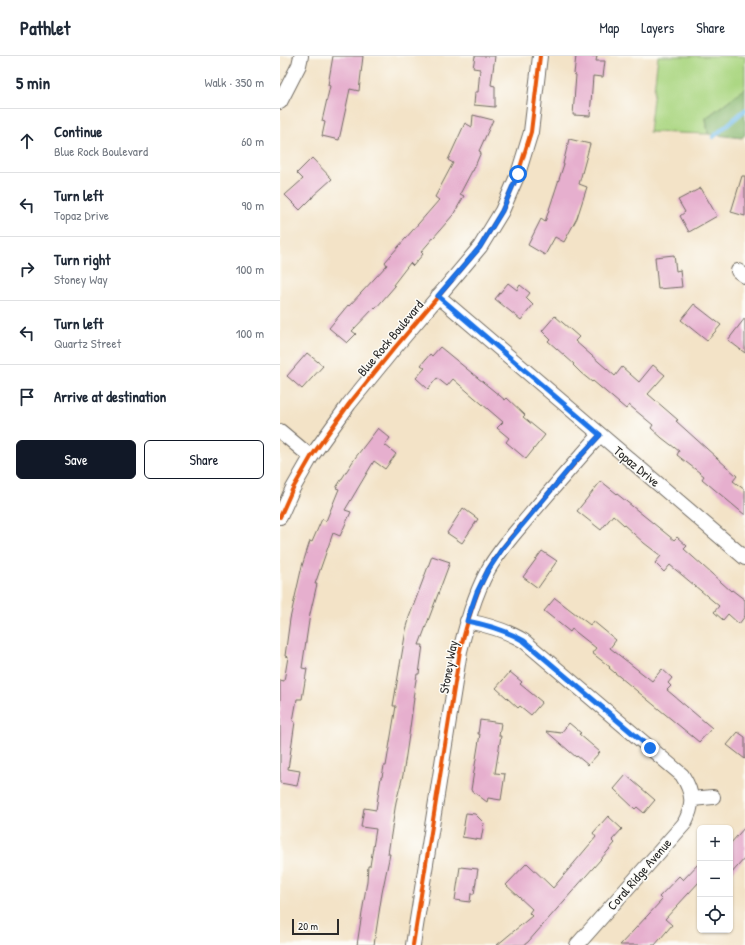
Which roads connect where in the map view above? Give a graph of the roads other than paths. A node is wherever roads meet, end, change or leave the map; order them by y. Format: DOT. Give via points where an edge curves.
graph roads {
  1 [pos="301,56"];
  2 [pos="540,56"];
  3 [pos="280,102"];
  4 [pos="438,296"];
  5 [pos="280,431"];
  6 [pos="600,435"];
  7 [pos="311,457"];
  8 [pos="280,517"];
  9 [pos="745,558"];
  10 [pos="467,621"];
  11 [pos="713,797"];
  12 [pos="692,799"];
  13 [pos="413,945"];
  14 [pos="577,945"];
  1 -- 3 [label="street"];
  2 -- 4 [label="street, Blue Rock Boulevard" via="530,132 518,174 502,211 480,247"];
  4 -- 6 [label="street, Topaz Drive"];
  4 -- 7 [label="street, Blue Rock Boulevard" via="349,404"];
  5 -- 7 [label="street"];
  6 -- 9 [label="street, Topaz Drive"];
  6 -- 10 [label="street, Stoney Way" via="502,549 477,592"];
  7 -- 8 [label="street, Blue Rock Boulevard"];
  10 -- 12 [label="street" via="496,628 524,641 682,776 689,786"];
  10 -- 13 [label="street, Stoney Way"];
  11 -- 12 [label="street"];
  12 -- 14 [label="street, Coral Ridge Avenue" via="690,812 684,824"];
}
